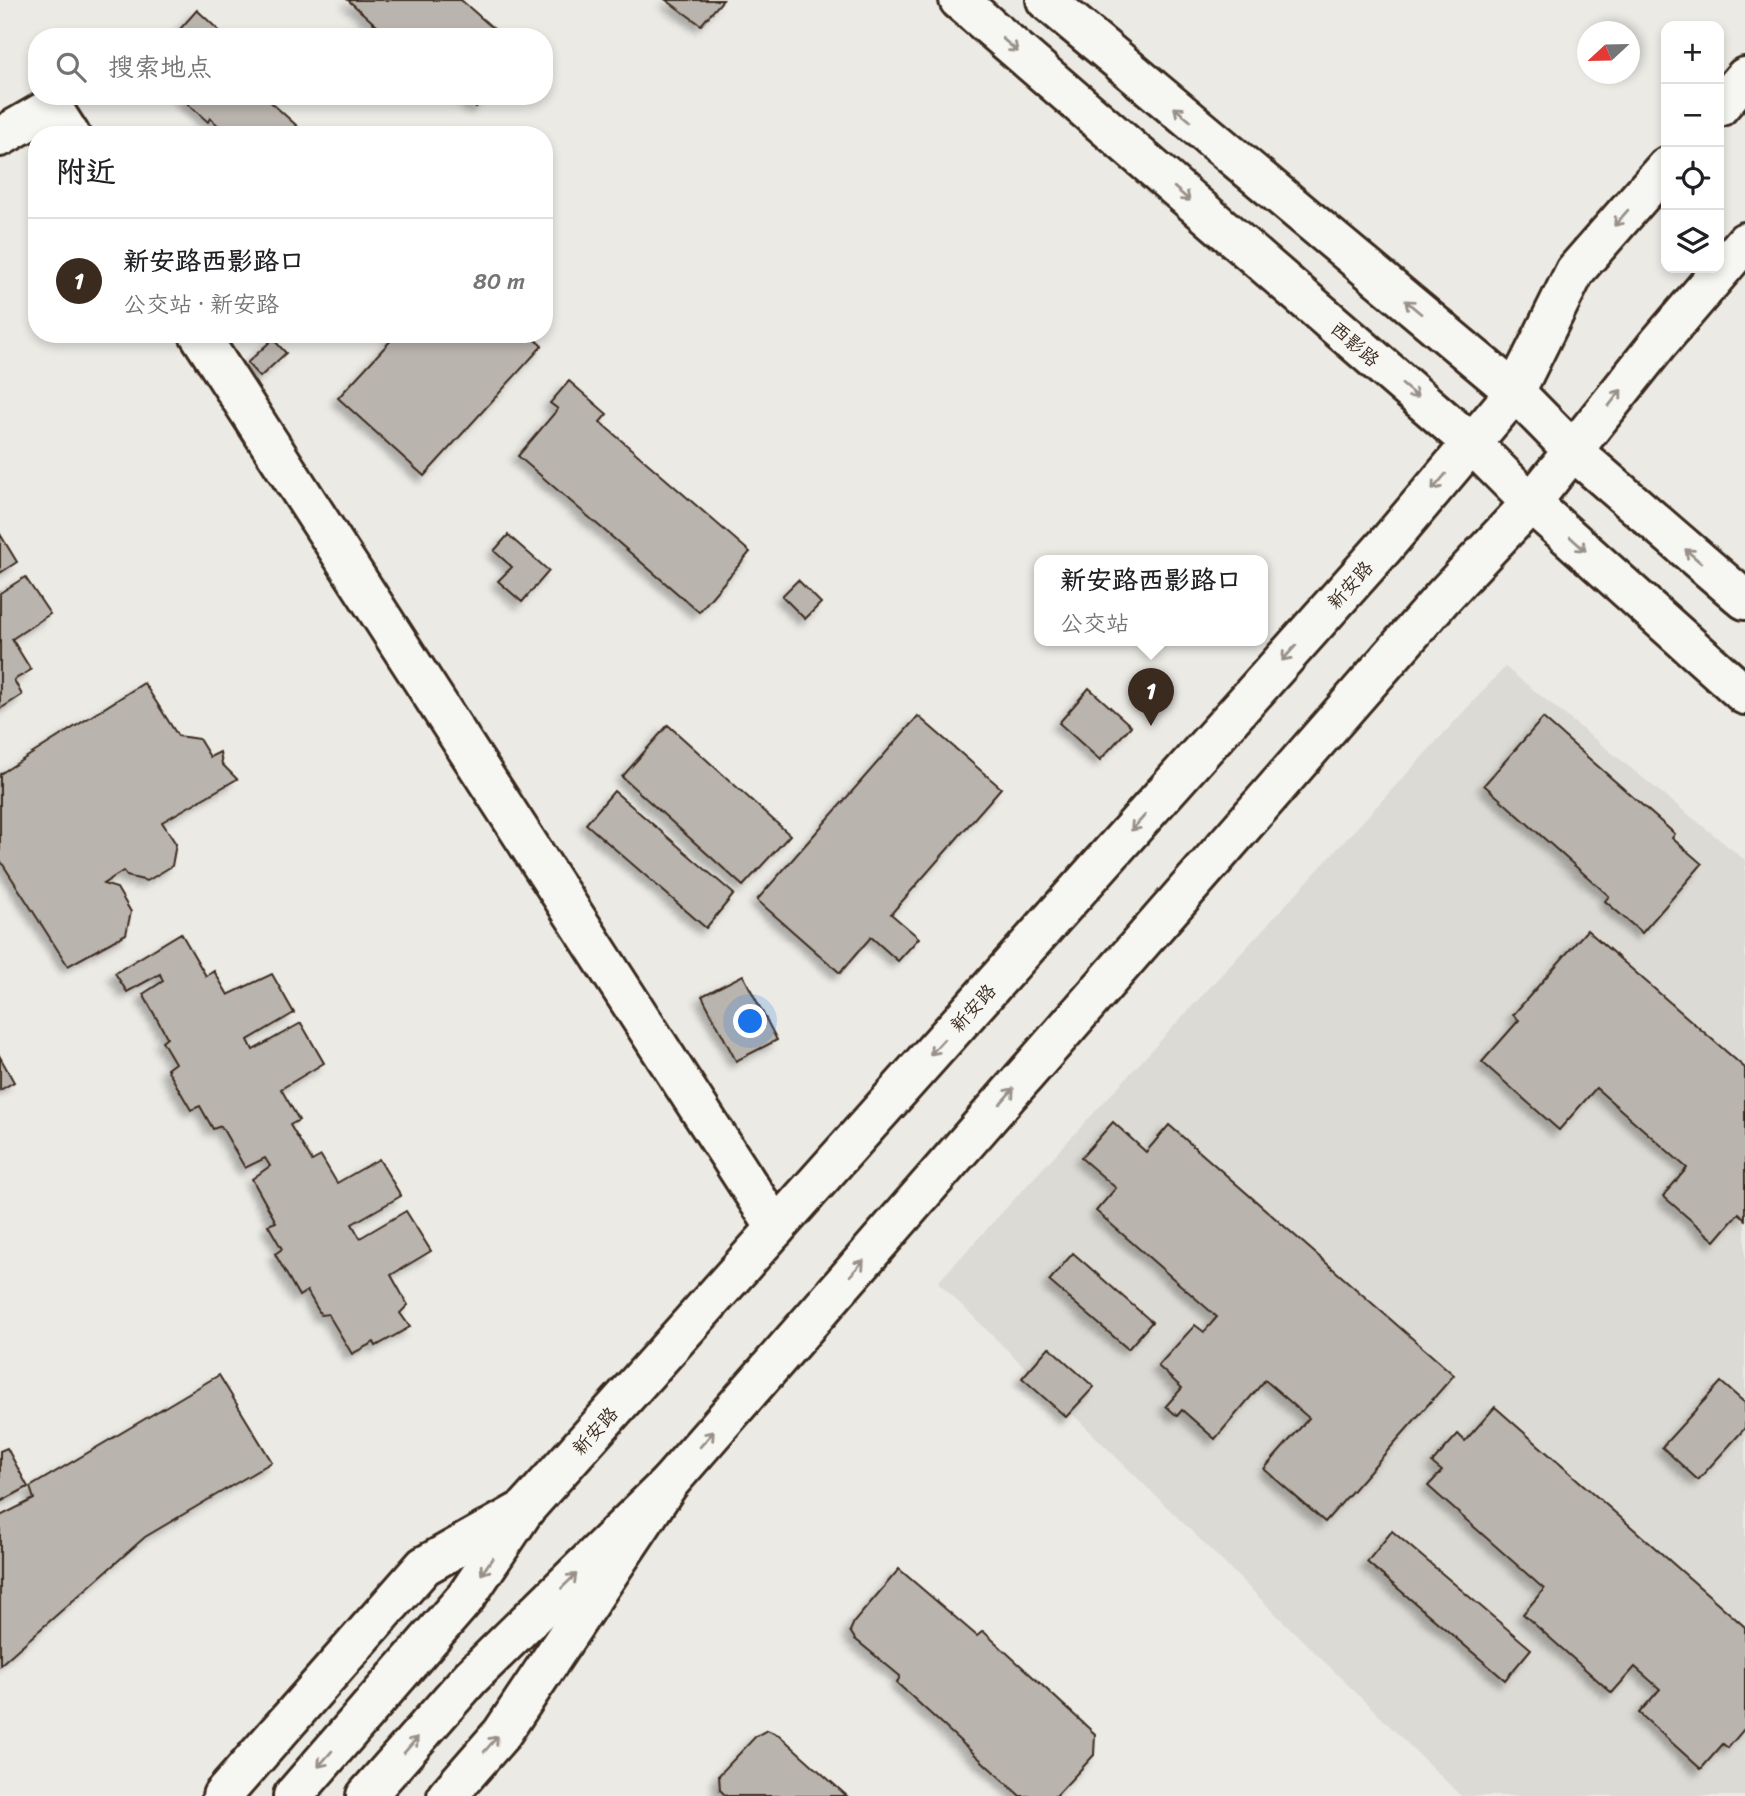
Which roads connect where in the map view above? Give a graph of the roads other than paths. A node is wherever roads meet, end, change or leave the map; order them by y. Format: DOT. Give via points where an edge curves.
graph roads {
  1 [pos="959,0"];
  2 [pos="1046,0"];
  3 [pos="1745,77"];
  4 [pos="1724,101"];
  5 [pos="64,126"];
  6 [pos="0,137"];
  7 [pos="1661,173"];
  8 [pos="1745,242"];
  9 [pos="205,343"];
  10 [pos="1515,392"];
  11 [pos="1471,443"];
  12 [pos="1573,451"];
  13 [pos="1531,503"];
  14 [pos="1745,600"];
  15 [pos="1745,695"];
  16 [pos="776,1228"];
  17 [pos="669,1483"];
  18 [pos="525,1509"];
  19 [pos="222,1796"];
  20 [pos="293,1796"];
  21 [pos="366,1796"];
  22 [pos="447,1796"];
  1 -- 11 [label="main road, 西影路, one-way"];
  10 -- 2 [label="main road, one-way"];
  3 -- 4 [label="main road"];
  5 -- 6 [label="main road" via="52,107"];
  7 -- 10 [label="main road, 新安路, one-way" via="1574,271"];
  12 -- 8 [label="main road, one-way"];
  9 -- 16 [label="main road"];
  10 -- 11 [label="main road, 新安路"];
  10 -- 12 [label="main road"];
  11 -- 13 [label="main road, 西影路"];
  11 -- 16 [label="main road, 新安路, one-way"];
  12 -- 13 [label="main road"];
  14 -- 12 [label="main road, one-way"];
  13 -- 15 [label="main road, 西影路, one-way"];
  17 -- 13 [label="main road, one-way" via="1442,598"];
  16 -- 18 [label="main road, 新安路"];
  21 -- 17 [label="main road, one-way" via="471,1677"];
  22 -- 17 [label="main road, one-way" via="502,1733"];
  18 -- 19 [label="main road, 新安路" via="424,1566"];
  18 -- 20 [label="main road, one-way" via="466,1597"];
}
